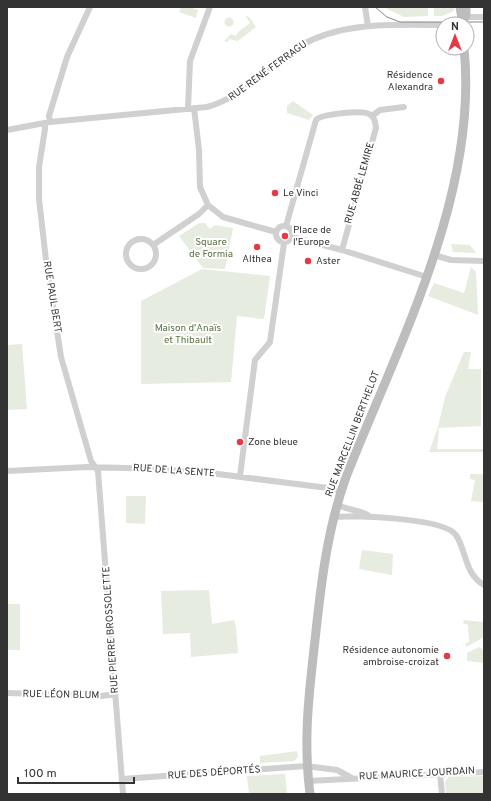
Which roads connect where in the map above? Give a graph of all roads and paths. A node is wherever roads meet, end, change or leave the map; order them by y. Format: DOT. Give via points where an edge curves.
graph roads {
  1 [pos="90,7"];
  2 [pos="210,7"];
  3 [pos="365,7"];
  4 [pos="463,15"];
  5 [pos="484,16"];
  6 [pos="435,25"];
  7 [pos="368,26"];
  8 [pos="465,56"];
  9 [pos="404,107"];
  10 [pos="191,108"];
  11 [pos="372,116"];
  12 [pos="47,123"];
  13 [pos="7,130"];
  14 [pos="208,205"];
  15 [pos="286,226"];
  16 [pos="276,232"];
  17 [pos="292,237"];
  18 [pos="284,243"];
  19 [pos="153,245"];
  20 [pos="342,250"];
  21 [pos="434,255"];
  22 [pos="484,261"];
  23 [pos="427,277"];
  24 [pos="95,467"];
  25 [pos="7,471"];
  26 [pos="240,476"];
  27 [pos="341,492"];
  28 [pos="337,504"];
  29 [pos="369,516"];
  30 [pos="334,517"];
  31 [pos="484,585"];
  32 [pos="7,694"];
  33 [pos="116,694"];
  34 [pos="306,766"];
  35 [pos="484,772"];
  36 [pos="440,774"];
  37 [pos="350,777"];
  38 [pos="122,779"];
  39 [pos="308,781"];
  40 [pos="123,794"];
  41 [pos="310,794"];
  42 [pos="442,794"];
  1 -- 12 [label="street, RUE PAUL BERT" via="68,58"];
  2 -- 10 [label="street" via="190,61"];
  3 -- 7 [label="street"];
  4 -- 5 [label="street"];
  6 -- 7 [label="street, RUE RENÉ FERRAGU"];
  7 -- 10 [label="street, RUE RENÉ FERRAGU" via="341,30 316,38 281,59 230,99 207,107"];
  8 -- 21 [label="main road, RUE MARCELLIN BERTHELOT" via="467,98 462,146"];
  9 -- 11 [label="street" via="380,110"];
  10 -- 12 [label="street, RUE RENÉ FERRAGU"];
  10 -- 14 [label="street" via="199,150 200,187"];
  11 -- 15 [label="street" via="360,112 323,116 316,120"];
  11 -- 20 [label="street, RUE ABBÉ LEMIRE" via="376,128"];
  12 -- 13 [label="street, RUE RENÉ FERRAGU"];
  12 -- 24 [label="street, RUE PAUL BERT" via="39,167 39,199 46,266 61,357 91,461"];
  14 -- 16 [label="street" via="223,217"];
  14 -- 19 [label="street"];
  15 -- 16 [label="street"];
  15 -- 17 [label="street" via="292,232"];
  16 -- 18 [label="street" via="278,239"];
  17 -- 18 [label="street"];
  17 -- 20 [label="street"];
  18 -- 26 [label="street" via="270,342 255,360"];
  19 -- 19 [label="street" via="156,257 149,267 137,269 129,264 125,252 133,240 146,239"];
  20 -- 23 [label="street"];
  21 -- 22 [label="street" via="451,260"];
  21 -- 23 [label="main road, RUE MARCELLIN BERTHELOT"];
  23 -- 27 [label="main road, RUE MARCELLIN BERTHELOT"];
  24 -- 25 [label="street, RUE DE LA SENTE"];
  24 -- 26 [label="street, RUE DE LA SENTE"];
  24 -- 33 [label="street, RUE PIERRE BROSSOLETTE" via="98,471"];
  26 -- 27 [label="street, RUE DE LA SENTE"];
  27 -- 28 [label="main road, RUE MARCELLIN BERTHELOT"];
  28 -- 29 [label="street" via="344,508 363,511"];
  28 -- 30 [label="main road, RUE MARCELLIN BERTHELOT"];
  29 -- 30 [label="street"];
  29 -- 31 [label="street" via="449,528 458,539 471,573"];
  30 -- 34 [label="main road, RUE MARCELLIN BERTHELOT" via="324,557 307,718"];
  32 -- 33 [label="street, RUE LÉON BLUM"];
  33 -- 38 [label="street, RUE PIERRE BROSSOLETTE"];
  34 -- 37 [label="street, RUE MAURICE JOURDAIN" via="337,770"];
  34 -- 38 [label="street, RUE DES DÉPORTÉS"];
  34 -- 39 [label="main road, RUE MARCELLIN BERTHELOT"];
  35 -- 36 [label="street, RUE MAURICE JOURDAIN"];
  36 -- 37 [label="street, RUE MAURICE JOURDAIN"];
  36 -- 42 [label="street"];
  37 -- 39 [label="street, RUE MAURICE JOURDAIN"];
  38 -- 40 [label="street, RUE PIERRE BROSSOLETTE"];
  39 -- 41 [label="main road, RUE MARCELLIN BERTHELOT"];
}
